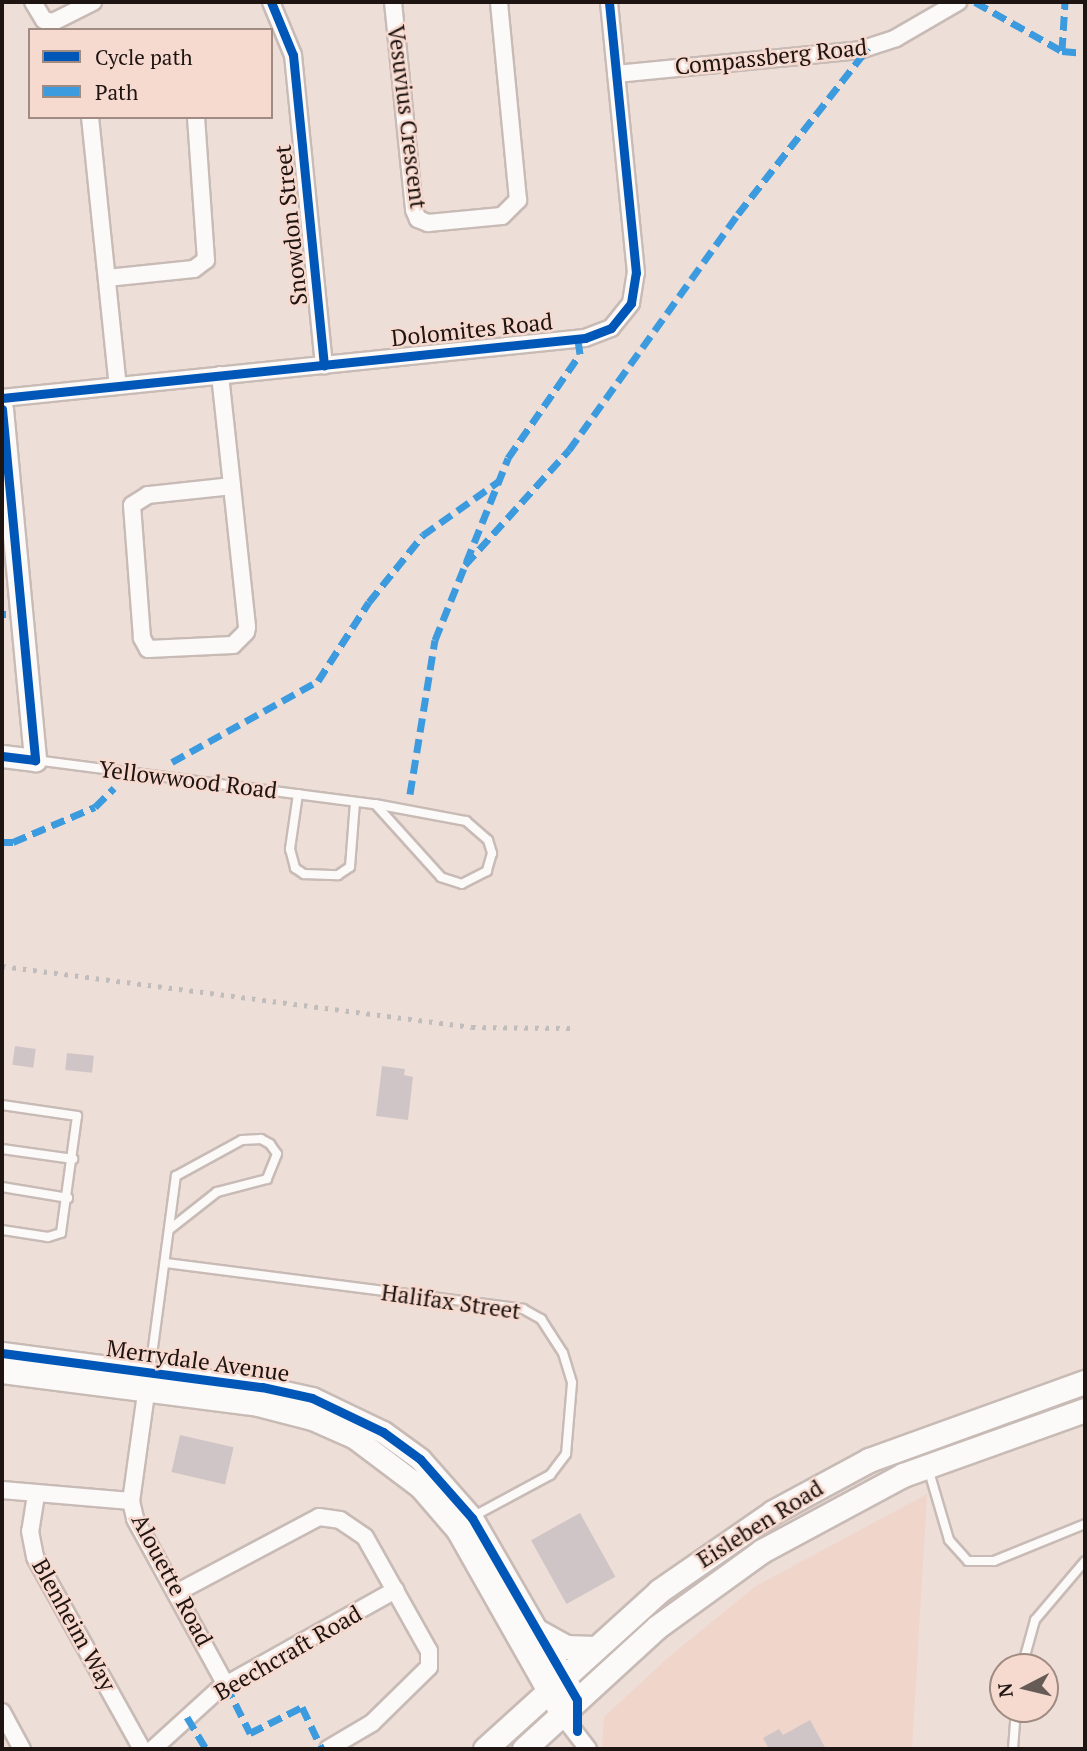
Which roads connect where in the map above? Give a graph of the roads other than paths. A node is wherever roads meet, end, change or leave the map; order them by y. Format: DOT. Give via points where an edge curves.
graph roads {
  1 [pos="33,2"];
  2 [pos="93,2"];
  3 [pos="271,2"];
  4 [pos="393,2"];
  5 [pos="499,2"];
  6 [pos="609,2"];
  7 [pos="958,2"];
  8 [pos="929,9"];
  9 [pos="616,74"];
  10 [pos="90,119"];
  11 [pos="196,119"];
  12 [pos="107,278"];
  13 [pos="324,365"];
  14 [pos="220,375"];
  15 [pos="118,386"];
  16 [pos="2,398"];
  17 [pos="2,409"];
  18 [pos="232,486"];
  19 [pos="2,756"];
  20 [pos="36,760"];
  21 [pos="298,794"];
  22 [pos="355,802"];
  23 [pos="375,804"];
  24 [pos="2,1105"];
  25 [pos="2,1149"];
  26 [pos="73,1159"];
  27 [pos="2,1187"];
  28 [pos="68,1198"];
  29 [pos="170,1229"];
  30 [pos="2,1230"];
  31 [pos="166,1263"];
  32 [pos="2,1353"];
  33 [pos="2,1372"];
  34 [pos="148,1381"];
  35 [pos="1085,1382"];
  36 [pos="1085,1410"];
  37 [pos="927,1465"];
  38 [pos="2,1490"];
  39 [pos="36,1495"];
  40 [pos="131,1501"];
  41 [pos="464,1524"];
  42 [pos="1085,1524"];
  43 [pos="1085,1561"];
  44 [pos="395,1590"];
  45 [pos="176,1593"];
  46 [pos="539,1632"];
  47 [pos="594,1647"];
  48 [pos="1025,1653"];
  49 [pos="555,1682"];
  50 [pos="226,1685"];
  51 [pos="569,1707"];
  52 [pos="2,1712"];
  53 [pos="1015,1723"];
  54 [pos="22,1749"];
  55 [pos="142,1749"];
  56 [pos="153,1749"];
  57 [pos="328,1749"];
  58 [pos="485,1749"];
  59 [pos="524,1749"];
  60 [pos="589,1749"];
  61 [pos="1013,1749"];
  1 -- 2 [label="street" via="44,20 53,22"];
  3 -- 13 [label="street, Snowdon Street" via="293,55"];
  4 -- 5 [label="street, Vesuvius Crescent" via="414,210 418,219 428,223 502,216 514,209 518,200"];
  6 -- 9 [label="street, Dolomites Road"];
  7 -- 8 [label="street, Compassberg Road"];
  8 -- 9 [label="street, Compassberg Road" via="896,38 860,50"];
  9 -- 13 [label="street, Dolomites Road" via="636,283 631,303 619,321 585,338"];
  10 -- 12 [label="street"];
  11 -- 12 [label="street" via="206,260 194,268"];
  12 -- 15 [label="street"];
  13 -- 14 [label="street, Dolomites Road"];
  14 -- 15 [label="street, Dolomites Road"];
  14 -- 18 [label="street"];
  15 -- 16 [label="street, Dolomites Road"];
  17 -- 20 [label="street"];
  18 -- 18 [label="street" via="143,496 132,505 142,638 148,649 233,645 244,636"];
  19 -- 20 [label="street, Yellowwood Road"];
  20 -- 21 [label="lane, Yellowwood Road"];
  21 -- 22 [label="lane, Yellowwood Road"];
  21 -- 22 [label="lane" via="290,849 295,868 304,874 338,875 350,867"];
  22 -- 23 [label="lane, Yellowwood Road"];
  23 -- 23 [label="lane, Yellowwood Road" via="473,824 490,846 490,866 470,883 447,881"];
  24 -- 26 [label="lane" via="77,1116"];
  25 -- 26 [label="lane"];
  26 -- 28 [label="lane"];
  27 -- 28 [label="lane"];
  28 -- 30 [label="lane" via="65,1224 55,1236"];
  29 -- 29 [label="lane" via="172,1188 182,1169 251,1138 261,1139 277,1154 267,1179 217,1192"];
  29 -- 31 [label="lane"];
  31 -- 34 [label="lane"];
  31 -- 41 [label="lane, Halifax Street" via="523,1309 541,1319 563,1353 572,1383 566,1454 550,1475"];
  32 -- 34 [label="street, Merrydale Avenue"];
  33 -- 34 [label="street, Merrydale Avenue"];
  34 -- 40 [label="street, Alouette Road"];
  34 -- 41 [label="street, Merrydale Avenue" via="336,1428 384,1457"];
  35 -- 47 [label="main road, Eisleben Road" via="933,1433 810,1491 693,1565"];
  36 -- 37 [label="main road, Eisleben Road"];
  37 -- 42 [label="lane" via="949,1540 968,1561 994,1561"];
  37 -- 51 [label="main road, Eisleben Road" via="820,1517 734,1569 657,1627"];
  38 -- 39 [label="street"];
  39 -- 40 [label="street"];
  39 -- 55 [label="street, Blenheim Way" via="30,1531 35,1557"];
  40 -- 45 [label="street, Alouette Road" via="135,1518"];
  41 -- 46 [label="street, Merrydale Avenue"];
  41 -- 49 [label="street, Merrydale Avenue"];
  43 -- 48 [label="lane" via="1035,1620"];
  44 -- 45 [label="street" via="365,1537 340,1520 324,1516"];
  44 -- 50 [label="street, Beechcraft Road"];
  44 -- 57 [label="street" via="429,1651 429,1667 372,1723"];
  45 -- 50 [label="street, Alouette Road"];
  46 -- 47 [label="main road" via="566,1647"];
  46 -- 49 [label="street, Merrydale Avenue"];
  47 -- 49 [label="main road, Eisleben Road"];
  49 -- 51 [label="street, Merrydale Avenue"];
  49 -- 58 [label="main road, Eisleben Road"];
  50 -- 56 [label="street, Beechcraft Road"];
  51 -- 59 [label="main road, Eisleben Road"];
  51 -- 60 [label="street"];
  52 -- 54 [label="street"];
  53 -- 61 [label="lane"];
}
